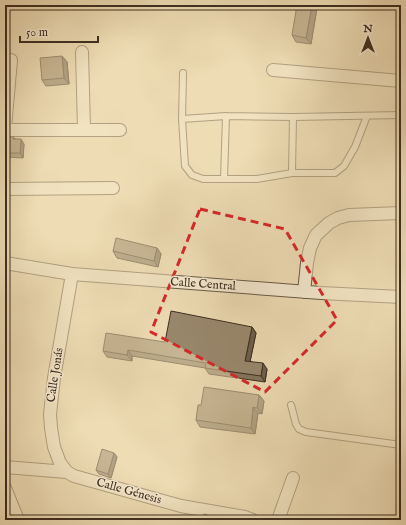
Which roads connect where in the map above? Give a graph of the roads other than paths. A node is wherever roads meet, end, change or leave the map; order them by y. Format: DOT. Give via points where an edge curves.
graph roads {
  1 [pos="82,52"];
  2 [pos="11,60"];
  3 [pos="273,70"];
  4 [pos="183,73"];
  5 [pos="401,81"];
  6 [pos="401,115"];
  7 [pos="226,116"];
  8 [pos="367,116"];
  9 [pos="293,117"];
  10 [pos="182,119"];
  11 [pos="5,129"];
  12 [pos="84,130"];
  13 [pos="120,130"];
  14 [pos="292,173"];
  15 [pos="224,179"];
  16 [pos="112,188"];
  17 [pos="5,189"];
  18 [pos="401,213"];
  19 [pos="5,263"];
  20 [pos="72,274"];
  21 [pos="304,292"];
  22 [pos="401,297"];
  23 [pos="290,405"];
  24 [pos="401,445"];
  25 [pos="5,467"];
  26 [pos="67,472"];
  27 [pos="293,478"];
  28 [pos="5,488"];
  29 [pos="226,517"];
  30 [pos="18,520"];
  31 [pos="253,520"];
  32 [pos="278,520"];
  1 -- 12 [label="street"];
  2 -- 11 [label="street"];
  3 -- 5 [label="street"];
  4 -- 10 [label="lane"];
  6 -- 8 [label="lane"];
  7 -- 9 [label="lane"];
  7 -- 10 [label="lane"];
  7 -- 15 [label="lane"];
  8 -- 9 [label="lane"];
  8 -- 14 [label="lane" via="356,147 344,166 336,172"];
  9 -- 14 [label="lane"];
  10 -- 15 [label="lane" via="185,166 192,175 203,179"];
  11 -- 12 [label="street"];
  12 -- 13 [label="street"];
  14 -- 15 [label="lane" via="257,179"];
  16 -- 17 [label="street"];
  18 -- 21 [label="street" via="349,215 329,223 316,235 310,248"];
  19 -- 20 [label="street, Calle Central"];
  20 -- 21 [label="street, Calle Central"];
  20 -- 26 [label="street, Calle Jonás" via="50,414 54,447 60,463"];
  21 -- 22 [label="street, Calle Central"];
  23 -- 24 [label="lane" via="300,430"];
  25 -- 26 [label="street, Calle Génesis"];
  26 -- 29 [label="street, Calle Génesis"];
  27 -- 32 [label="street"];
  28 -- 30 [label="street"];
  29 -- 31 [label="street, Calle Génesis" via="245,517"];
}
